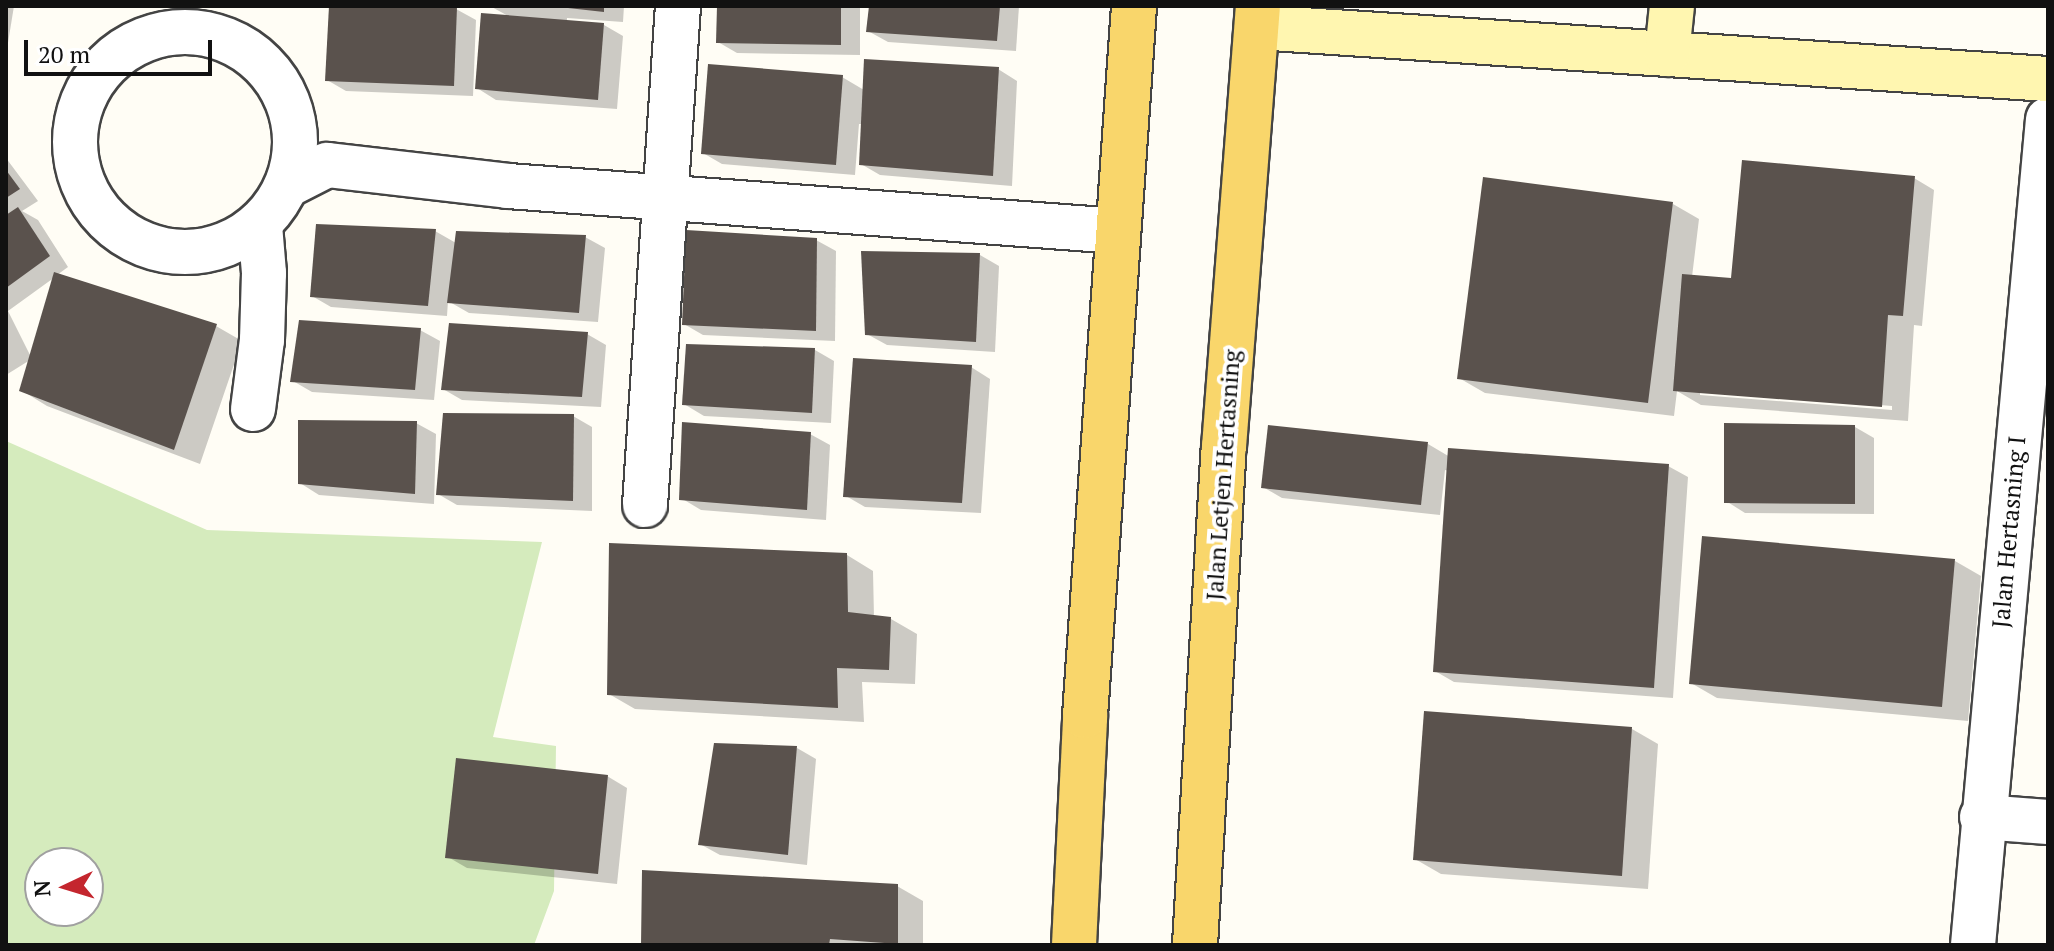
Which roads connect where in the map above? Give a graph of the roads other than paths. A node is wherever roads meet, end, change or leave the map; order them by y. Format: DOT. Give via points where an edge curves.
graph roads {
  1 [pos="678,6"];
  2 [pos="1134,6"];
  3 [pos="1672,6"];
  4 [pos="1258,17"];
  5 [pos="1667,54"];
  6 [pos="2048,79"];
  7 [pos="2048,119"];
  8 [pos="288,185"];
  9 [pos="665,197"];
  10 [pos="260,225"];
  11 [pos="1118,231"];
  12 [pos="253,409"];
  13 [pos="645,505"];
  14 [pos="1982,817"];
  15 [pos="2048,822"];
  16 [pos="1074,945"];
  17 [pos="1195,945"];
  18 [pos="1973,945"];
  1 -- 9 [label="street"];
  2 -- 11 [label="main road"];
  3 -- 5 [label="street"];
  4 -- 5 [label="street"];
  4 -- 17 [label="main road, Jalan Letjen Hertasning" via="1224,447"];
  5 -- 6 [label="street"];
  7 -- 14 [label="street, Jalan Hertasning I"];
  8 -- 9 [label="street" via="327,165"];
  8 -- 10 [label="street"];
  8 -- 10 [label="street" via="295,127 285,95 269,69 243,47 212,35 178,31 144,40 117,56 94,81 80,108 78,171 88,195 122,234 168,253 216,249"];
  9 -- 11 [label="street"];
  9 -- 13 [label="street"];
  10 -- 12 [label="street" via="263,300"];
  11 -- 16 [label="main road"];
  14 -- 15 [label="street"];
  14 -- 18 [label="street, Jalan Hertasning I"];
}
